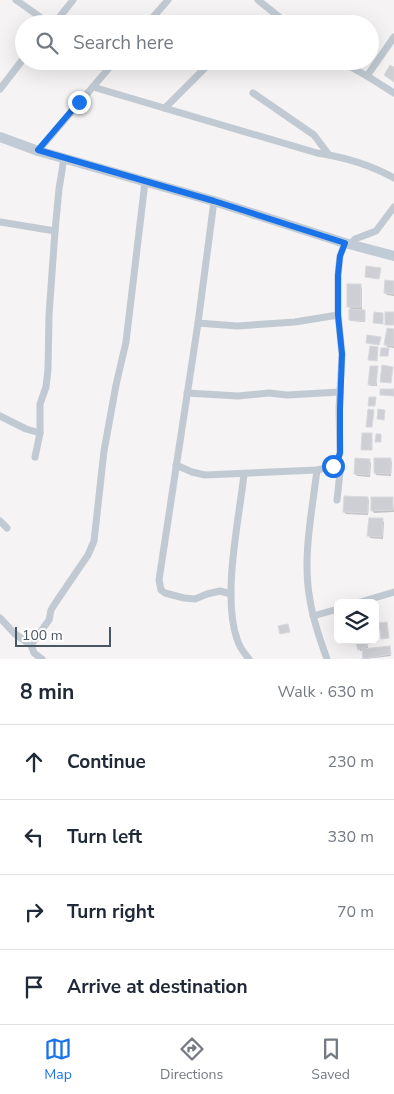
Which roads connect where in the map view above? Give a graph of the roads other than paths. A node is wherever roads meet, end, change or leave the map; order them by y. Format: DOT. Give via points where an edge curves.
graph roads {
  1 [pos="16,0"];
  2 [pos="72,0"];
  3 [pos="168,0"];
  4 [pos="258,0"];
  5 [pos="38,15"];
  6 [pos="60,15"];
  7 [pos="155,15"];
  8 [pos="277,15"];
  9 [pos="394,37"];
  10 [pos="379,59"];
  11 [pos="15,70"];
  12 [pos="107,70"];
  13 [pos="203,70"];
  14 [pos="356,70"];
  15 [pos="371,70"];
  16 [pos="367,76"];
  17 [pos="93,87"];
  18 [pos="0,90"];
  19 [pos="253,92"];
  20 [pos="394,93"];
  21 [pos="165,108"];
  22 [pos="0,138"];
  23 [pos="38,150"];
  24 [pos="328,155"];
  25 [pos="64,158"];
  26 [pos="394,178"];
  27 [pos="145,182"];
  28 [pos="214,201"];
  29 [pos="394,207"];
  30 [pos="0,222"];
  31 [pos="54,231"];
  32 [pos="348,244"];
  33 [pos="394,256"];
  34 [pos="338,315"];
  35 [pos="198,324"];
  36 [pos="340,392"];
  37 [pos="187,393"];
  38 [pos="0,416"];
  39 [pos="40,433"];
  40 [pos="35,457"];
  41 [pos="337,462"];
  42 [pos="176,465"];
  43 [pos="317,470"];
  44 [pos="244,474"];
  45 [pos="337,500"];
  46 [pos="0,521"];
  47 [pos="7,528"];
  48 [pos="394,592"];
  49 [pos="231,594"];
  50 [pos="370,599"];
  51 [pos="334,610"];
  52 [pos="313,616"];
  53 [pos="0,618"];
  54 [pos="31,645"];
  55 [pos="42,659"];
  56 [pos="249,659"];
  57 [pos="327,659"];
  1 -- 5 [label="street"];
  2 -- 6 [label="street"];
  3 -- 7 [label="street"];
  4 -- 8 [label="street"];
  9 -- 10 [label="street"];
  11 -- 18 [label="street"];
  12 -- 17 [label="street"];
  13 -- 21 [label="street"];
  14 -- 16 [label="street"];
  15 -- 16 [label="street"];
  16 -- 20 [label="street"];
  17 -- 21 [label="street"];
  17 -- 23 [label="street"];
  19 -- 24 [label="street" via="314,135"];
  21 -- 24 [label="street"];
  22 -- 23 [label="street"];
  23 -- 25 [label="street"];
  24 -- 26 [label="street" via="365,164"];
  25 -- 27 [label="street"];
  25 -- 31 [label="street"];
  27 -- 28 [label="street"];
  27 -- 54 [label="street" via="126,342 108,425 94,541"];
  28 -- 32 [label="street"];
  28 -- 35 [label="street"];
  29 -- 32 [label="street" via="376,231"];
  30 -- 31 [label="street"];
  31 -- 39 [label="street" via="48,369 40,404"];
  32 -- 33 [label="street"];
  32 -- 34 [label="street" via="340,256"];
  34 -- 35 [label="street" via="237,326"];
  34 -- 36 [label="street" via="342,354"];
  35 -- 37 [label="street"];
  36 -- 37 [label="street" via="238,396"];
  36 -- 41 [label="street" via="340,453"];
  37 -- 42 [label="street"];
  38 -- 39 [label="street"];
  39 -- 40 [label="street"];
  41 -- 43 [label="street" via="329,468"];
  41 -- 45 [label="street" via="340,472"];
  42 -- 44 [label="street" via="205,475"];
  42 -- 49 [label="street" via="160,587 165,592 195,599 212,592"];
  43 -- 44 [label="street"];
  43 -- 52 [label="street" via="307,568"];
  44 -- 49 [label="street"];
  46 -- 47 [label="street"];
  48 -- 50 [label="street"];
  49 -- 56 [label="street" via="236,638"];
  51 -- 52 [label="street"];
  52 -- 57 [label="street"];
  53 -- 54 [label="street"];
  54 -- 55 [label="street" via="34,653"];
}
